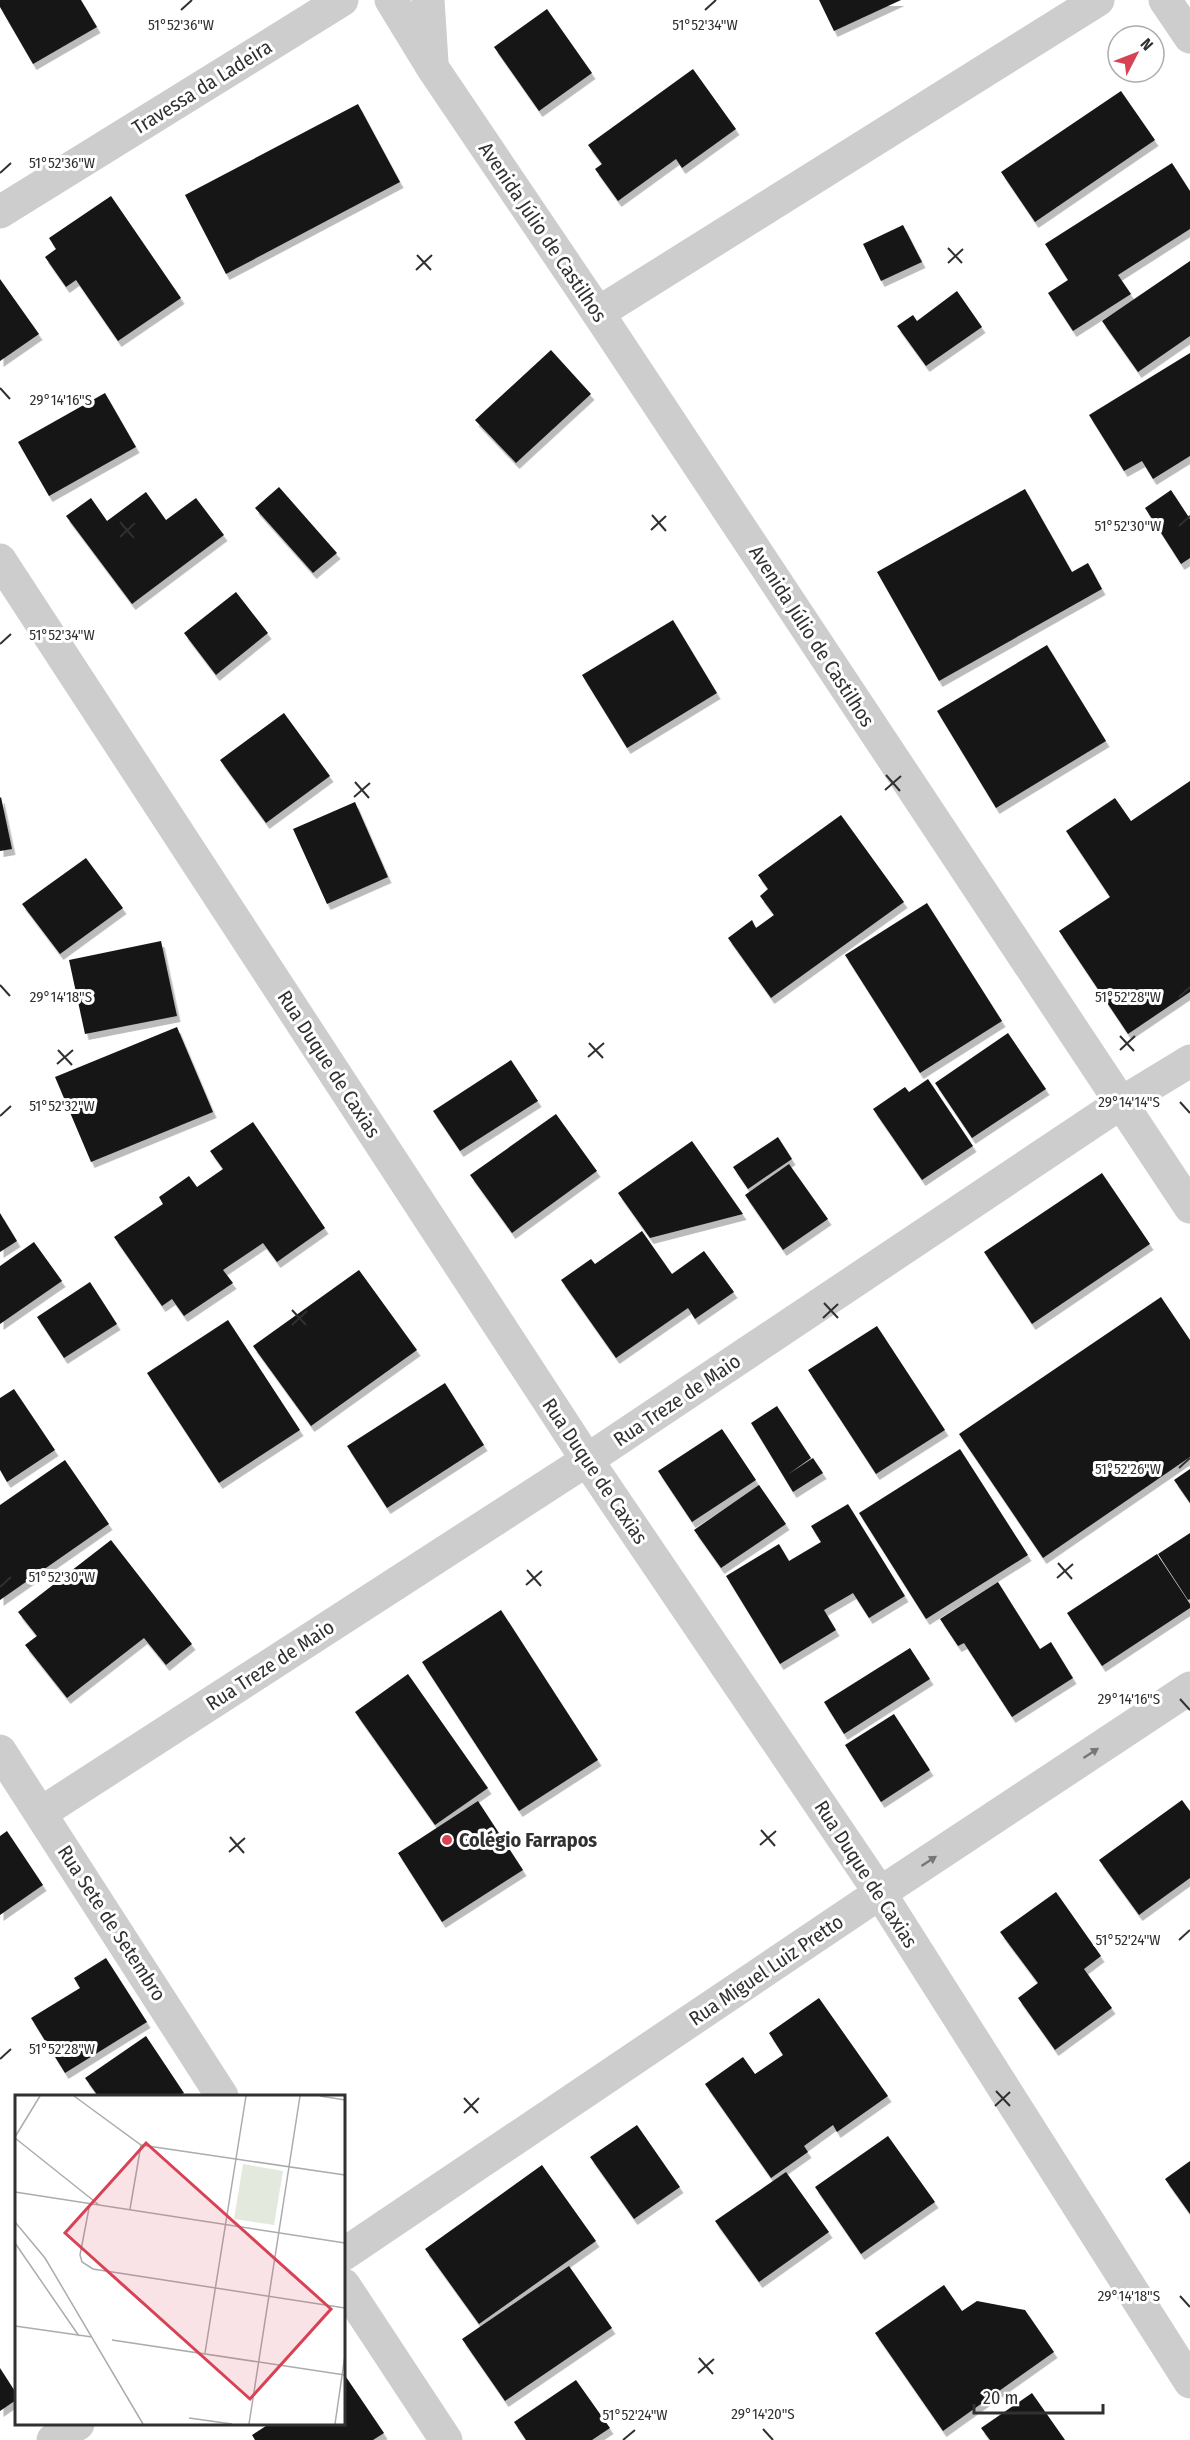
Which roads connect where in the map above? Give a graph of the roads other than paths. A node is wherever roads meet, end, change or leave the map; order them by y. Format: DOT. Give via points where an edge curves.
graph roads {
  1 [pos="342,0"];
  2 [pos="391,0"];
  3 [pos="428,0"];
  4 [pos="1098,0"];
  5 [pos="1165,0"];
  6 [pos="1190,37"];
  7 [pos="432,67"];
  8 [pos="0,212"];
  9 [pos="598,313"];
  10 [pos="0,560"];
  11 [pos="1190,1061"];
  12 [pos="1121,1103"];
  13 [pos="1190,1207"];
  14 [pos="587,1460"];
  15 [pos="1190,1688"];
  16 [pos="0,1751"];
  17 [pos="41,1813"];
  18 [pos="880,1893"];
  19 [pos="221,2095"];
  20 [pos="345,2253"];
  21 [pos="345,2287"];
  22 [pos="1190,2382"];
  23 [pos="76,2425"];
  24 [pos="53,2440"];
  25 [pos="446,2440"];
  1 -- 8 [label="street, Travessa da Ladeira"];
  2 -- 7 [label="street, Avenida Júlio de Castilhos"];
  3 -- 7 [label="street"];
  4 -- 9 [label="street"];
  5 -- 6 [label="street"];
  7 -- 9 [label="street, Avenida Júlio de Castilhos"];
  9 -- 12 [label="street, Avenida Júlio de Castilhos"];
  10 -- 14 [label="street, Rua Duque de Caxias"];
  11 -- 12 [label="street, Rua Treze de Maio"];
  12 -- 13 [label="street, Avenida Júlio de Castilhos"];
  12 -- 14 [label="street, Rua Treze de Maio"];
  14 -- 17 [label="street, Rua Treze de Maio"];
  14 -- 18 [label="street, Rua Duque de Caxias"];
  18 -- 15 [label="street, Rua Miguel Luiz Pretto, one-way"];
  16 -- 17 [label="street, Rua Sete de Setembro"];
  17 -- 19 [label="street, Rua Sete de Setembro"];
  18 -- 20 [label="street, Rua Miguel Luiz Pretto"];
  18 -- 22 [label="street, Rua Duque de Caxias"];
  21 -- 25 [label="street"];
  23 -- 24 [label="street"];
}
